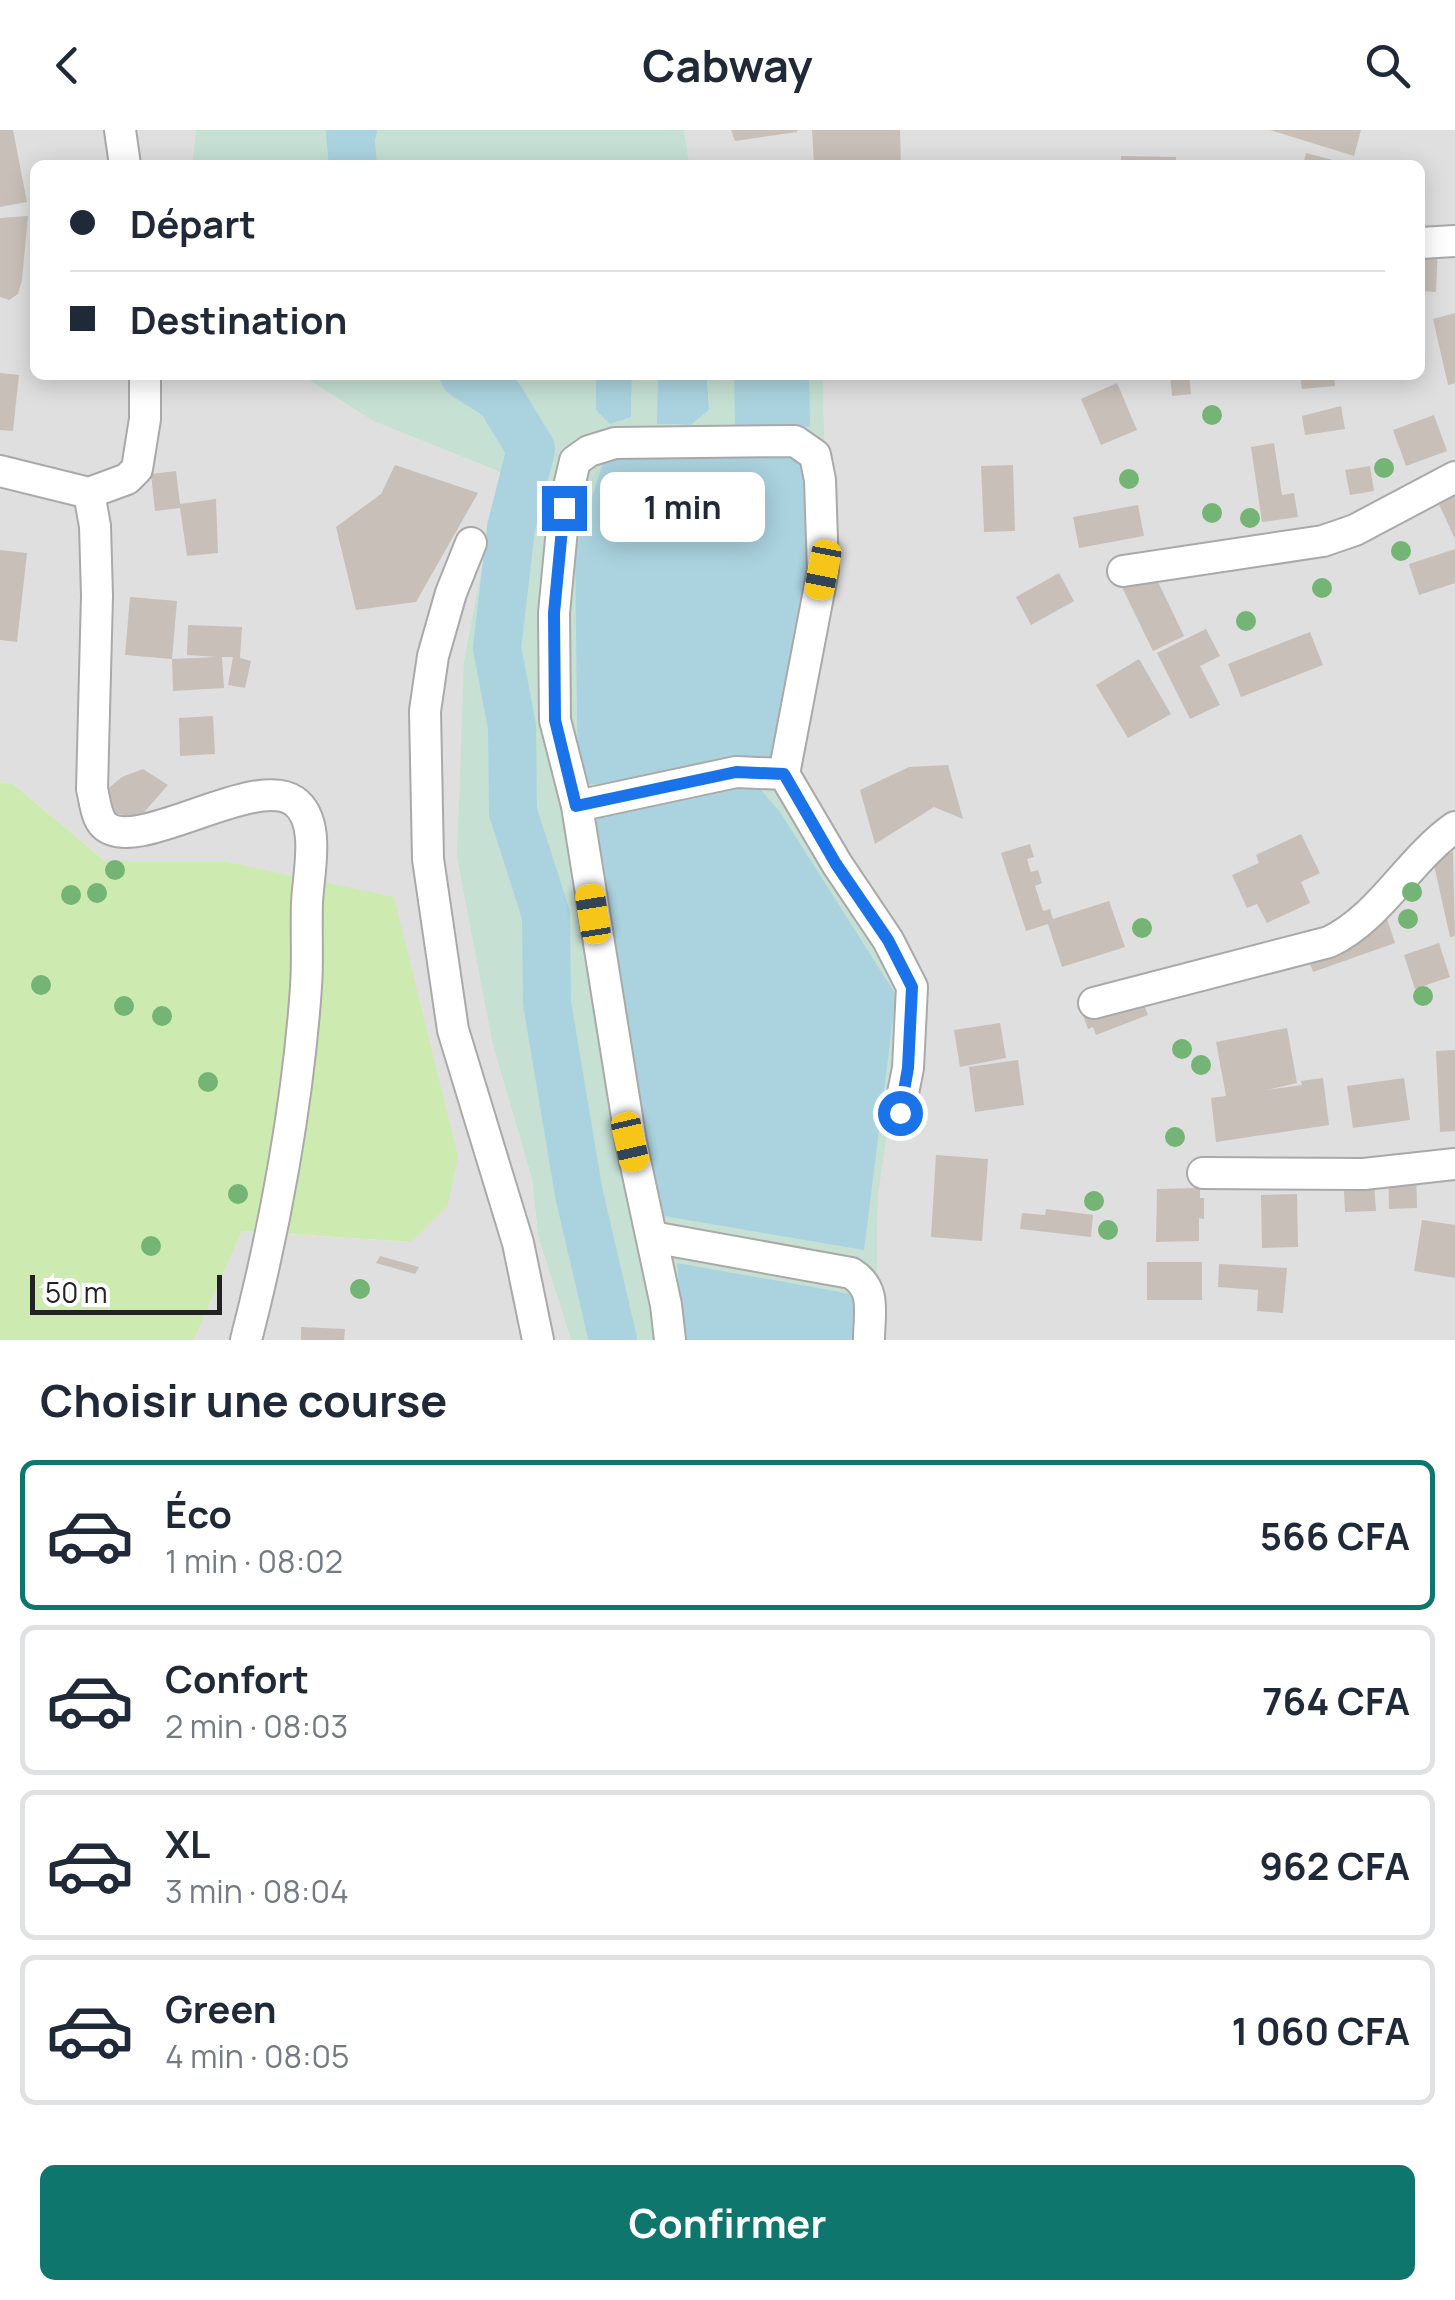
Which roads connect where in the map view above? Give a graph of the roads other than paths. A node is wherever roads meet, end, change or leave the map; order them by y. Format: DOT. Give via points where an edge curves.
graph roads {
  1 [pos="120,130"];
  2 [pos="124,160"];
  3 [pos="1455,241"];
  4 [pos="1425,243"];
  5 [pos="144,380"];
  6 [pos="0,471"];
  7 [pos="1455,477"];
  8 [pos="89,493"];
  9 [pos="471,543"];
  10 [pos="1123,571"];
  11 [pos="784,774"];
  12 [pos="576,806"];
  13 [pos="1455,827"];
  14 [pos="1094,1003"];
  15 [pos="900,1113"];
  16 [pos="1455,1164"];
  17 [pos="1203,1173"];
  18 [pos="652,1237"];
  19 [pos="246,1340"];
  20 [pos="538,1340"];
  21 [pos="670,1340"];
  22 [pos="868,1340"];
  1 -- 2 [label="street"];
  3 -- 4 [label="street"];
  5 -- 8 [label="street" via="137,468 127,479"];
  6 -- 8 [label="street"];
  7 -- 10 [label="street" via="1323,541"];
  8 -- 19 [label="street" via="96,596 92,790 100,819 127,835 277,794 295,802 309,825 297,1070"];
  9 -- 20 [label="street" via="433,656 425,711 428,859 454,1030 518,1243"];
  11 -- 12 [label="street" via="736,772"];
  11 -- 12 [label="street" via="823,570 815,456 795,441 615,443 575,461 564,508 554,613 555,720"];
  11 -- 15 [label="street" via="912,987"];
  12 -- 18 [label="street" via="630,1142"];
  13 -- 14 [label="street" via="1351,932"];
  16 -- 17 [label="street" via="1364,1174"];
  18 -- 21 [label="street"];
  18 -- 22 [label="street" via="850,1273 864,1281 870,1296"];
}
